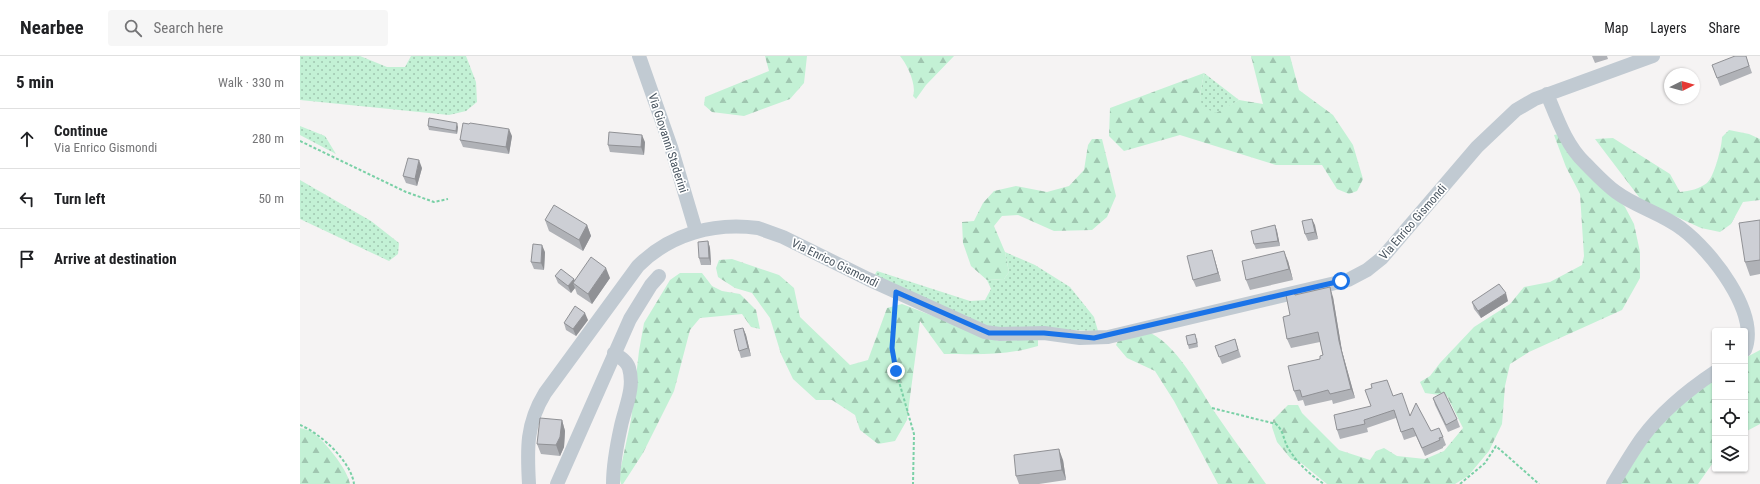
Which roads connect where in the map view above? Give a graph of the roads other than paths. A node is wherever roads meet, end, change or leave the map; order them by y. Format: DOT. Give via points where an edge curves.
graph roads {
  1 [pos="639,56"];
  2 [pos="1653,56"];
  3 [pos="1547,94"];
  4 [pos="696,231"];
  5 [pos="659,276"];
  6 [pos="1748,344"];
  7 [pos="614,353"];
  8 [pos="1712,374"];
  9 [pos="528,484"];
  10 [pos="557,484"];
  11 [pos="613,484"];
  12 [pos="1613,484"];
  1 -- 4 [label="street, Via Giovanni Staderini" via="671,147"];
  2 -- 3 [label="street, Via Enrico Gismondi"];
  3 -- 4 [label="street, Via Enrico Gismondi" via="1510,115 1478,147 1382,258 1367,270 1348,280 1094,338 1044,333 989,333 758,228 741,225"];
  3 -- 6 [label="street" via="1564,135 1583,162 1616,193 1681,228 1705,249 1734,282 1746,299 1752,320"];
  4 -- 9 [label="street, Via Enrico Gismondi" via="665,244 638,266 545,393 534,414 530,430"];
  5 -- 7 [label="street" via="630,319"];
  7 -- 10 [label="street"];
  7 -- 11 [label="street" via="626,362 630,382"];
  8 -- 12 [label="street" via="1667,409 1642,437"];
}
